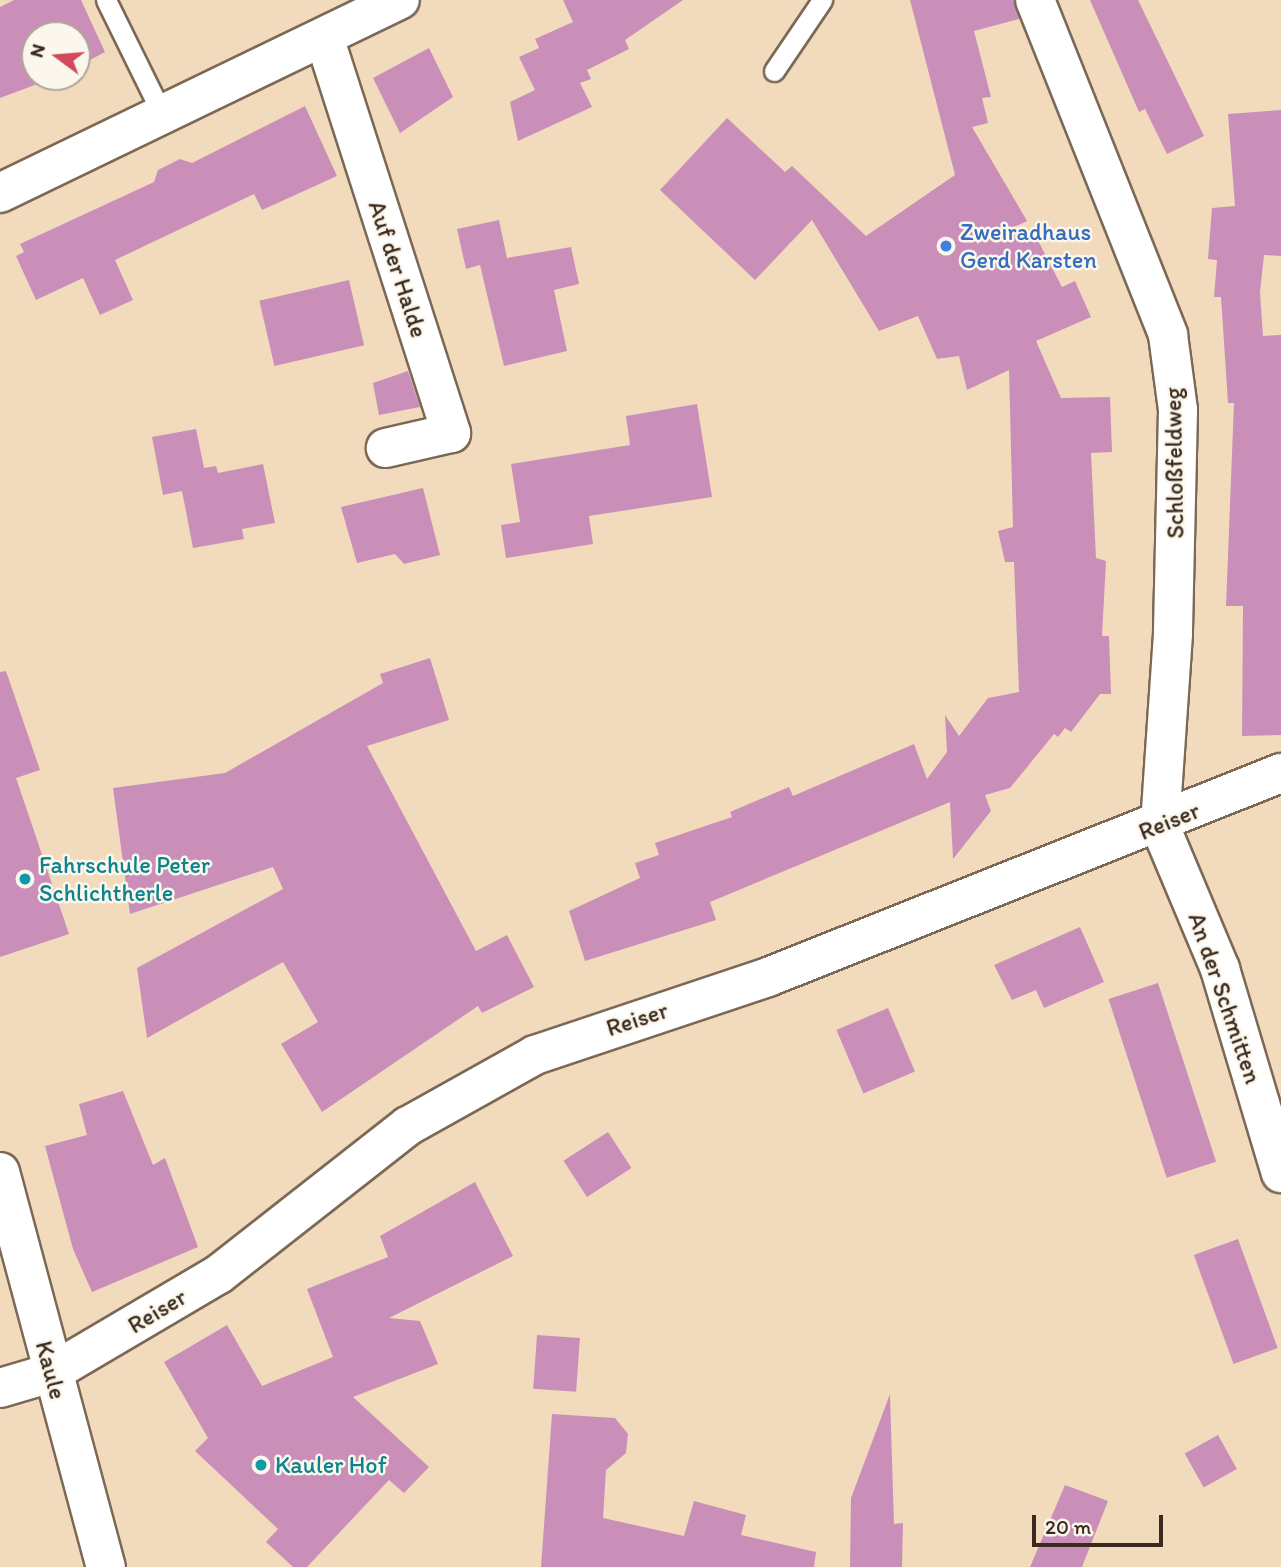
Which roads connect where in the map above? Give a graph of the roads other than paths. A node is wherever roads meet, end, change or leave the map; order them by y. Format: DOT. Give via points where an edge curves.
graph roads {
  1 [pos="106,0"];
  2 [pos="400,0"];
  3 [pos="822,0"];
  4 [pos="1035,0"];
  5 [pos="325,40"];
  6 [pos="774,71"];
  7 [pos="163,116"];
  8 [pos="0,193"];
  9 [pos="386,448"];
  10 [pos="1281,773"];
  11 [pos="1160,826"];
  12 [pos="0,1172"];
  13 [pos="1281,1173"];
  14 [pos="51,1373"];
  15 [pos="0,1388"];
  16 [pos="106,1567"];
  1 -- 7 [label="lane"];
  2 -- 5 [label="street"];
  3 -- 6 [label="lane"];
  4 -- 11 [label="street, Schloßfeldweg" via="1168,335 1177,423"];
  5 -- 7 [label="street"];
  5 -- 9 [label="street, Auf der Halde" via="451,433"];
  7 -- 8 [label="street"];
  10 -- 11 [label="street, Reiser"];
  11 -- 13 [label="street, An der Schmitten" via="1220,969"];
  11 -- 14 [label="street, Reiser" via="768,977 525,1060 408,1126 219,1274"];
  12 -- 14 [label="street, Kaule"];
  14 -- 15 [label="street, Reiser"];
  14 -- 16 [label="street, Kaule"];
}
